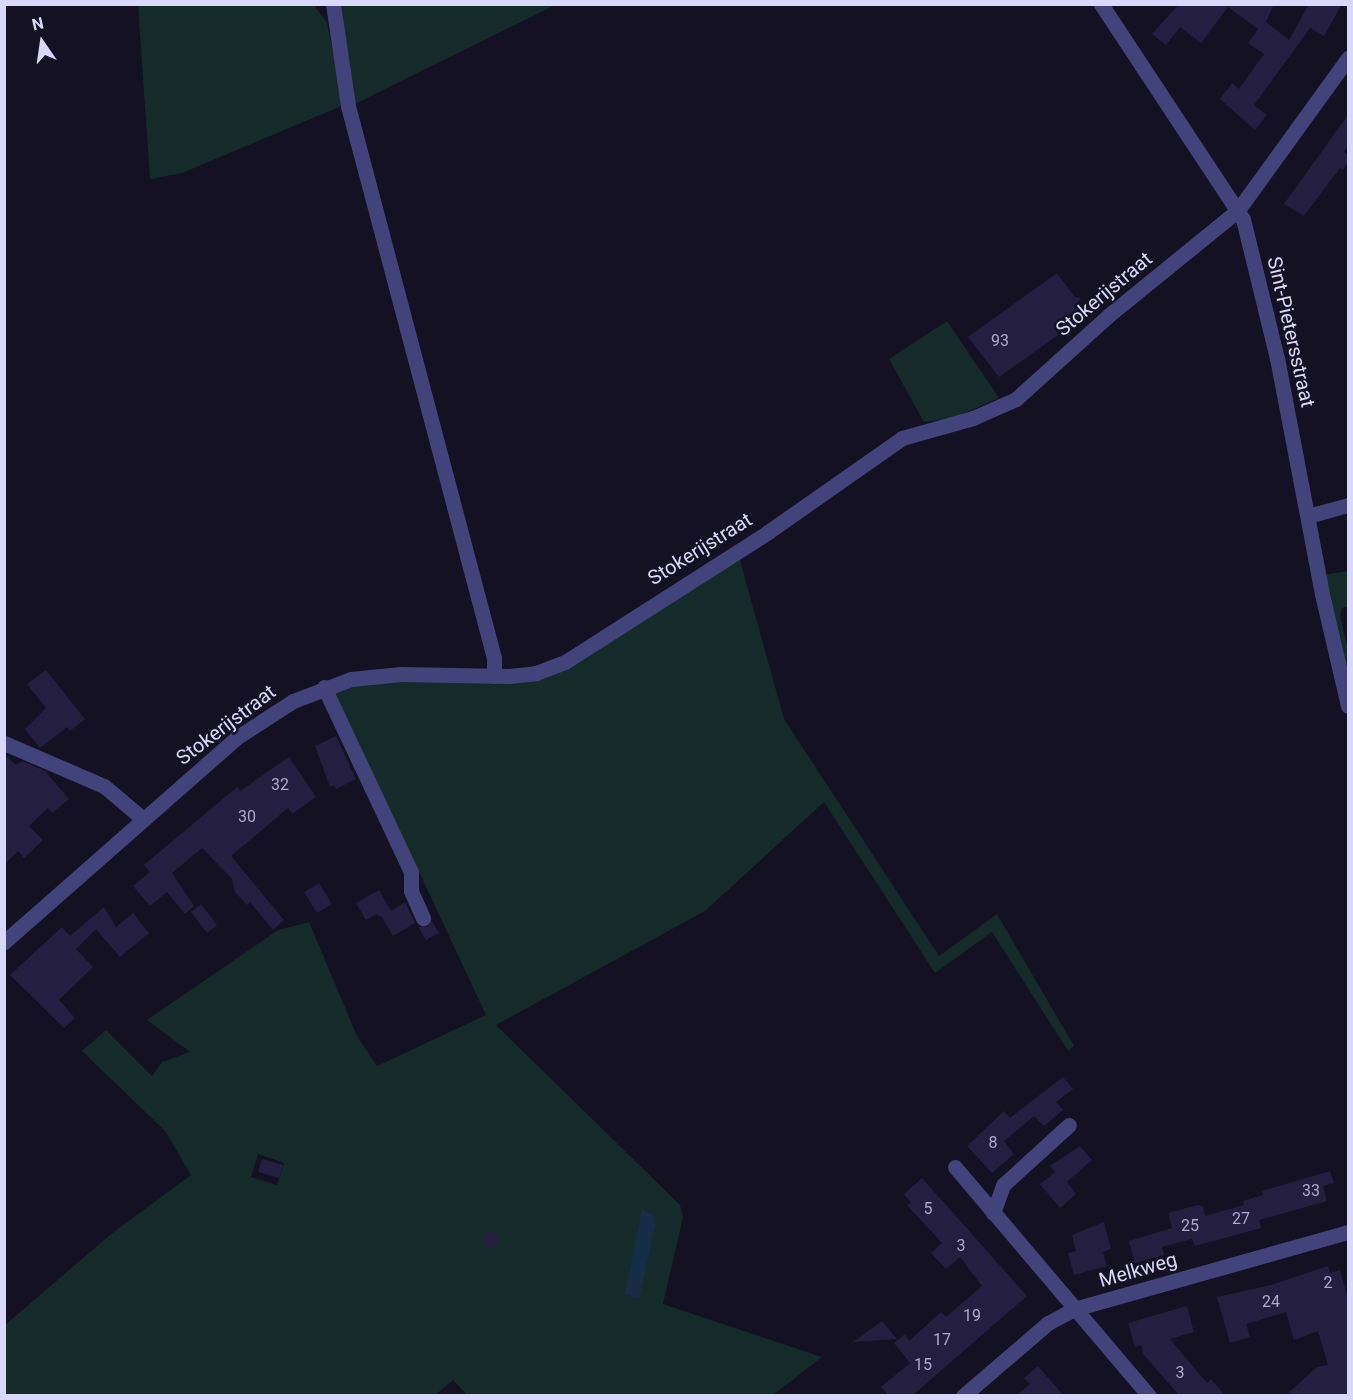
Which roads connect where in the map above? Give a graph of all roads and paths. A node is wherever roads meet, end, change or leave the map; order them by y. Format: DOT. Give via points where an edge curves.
graph roads {
  1 [pos="333,4"];
  2 [pos="1101,4"];
  3 [pos="1348,58"];
  4 [pos="1238,210"];
  5 [pos="1348,505"];
  6 [pos="1308,516"];
  7 [pos="494,676"];
  8 [pos="324,687"];
  9 [pos="1348,706"];
  10 [pos="4,742"];
  11 [pos="142,818"];
  12 [pos="423,918"];
  13 [pos="4,942"];
  14 [pos="1069,1125"];
  15 [pos="955,1167"];
  16 [pos="993,1213"];
  17 [pos="1348,1232"];
  18 [pos="1074,1310"];
  19 [pos="963,1395"];
  20 [pos="1149,1395"];
  1 -- 7 [label="street" via="348,106 494,658"];
  2 -- 4 [label="street, Sint-Pietersstraat"];
  3 -- 4 [label="street, Stokerijstraat"];
  4 -- 6 [label="street, Sint-Pietersstraat" via="1277,358"];
  4 -- 7 [label="street, Stokerijstraat" via="1109,315 1016,399 973,418 902,438 768,532 565,662 536,673"];
  5 -- 6 [label="street"];
  6 -- 9 [label="street, Sint-Pietersstraat"];
  7 -- 8 [label="street, Stokerijstraat" via="401,674 351,679"];
  8 -- 11 [label="street, Stokerijstraat" via="293,701 236,738"];
  8 -- 12 [label="street" via="411,872 411,891"];
  10 -- 11 [label="street" via="105,786"];
  11 -- 13 [label="street, Stokerijstraat"];
  14 -- 16 [label="street" via="1003,1185"];
  15 -- 16 [label="street"];
  16 -- 18 [label="street"];
  17 -- 18 [label="street, Melkweg"];
  18 -- 19 [label="street, Melkweg" via="1048,1323"];
  18 -- 20 [label="street"];
}
